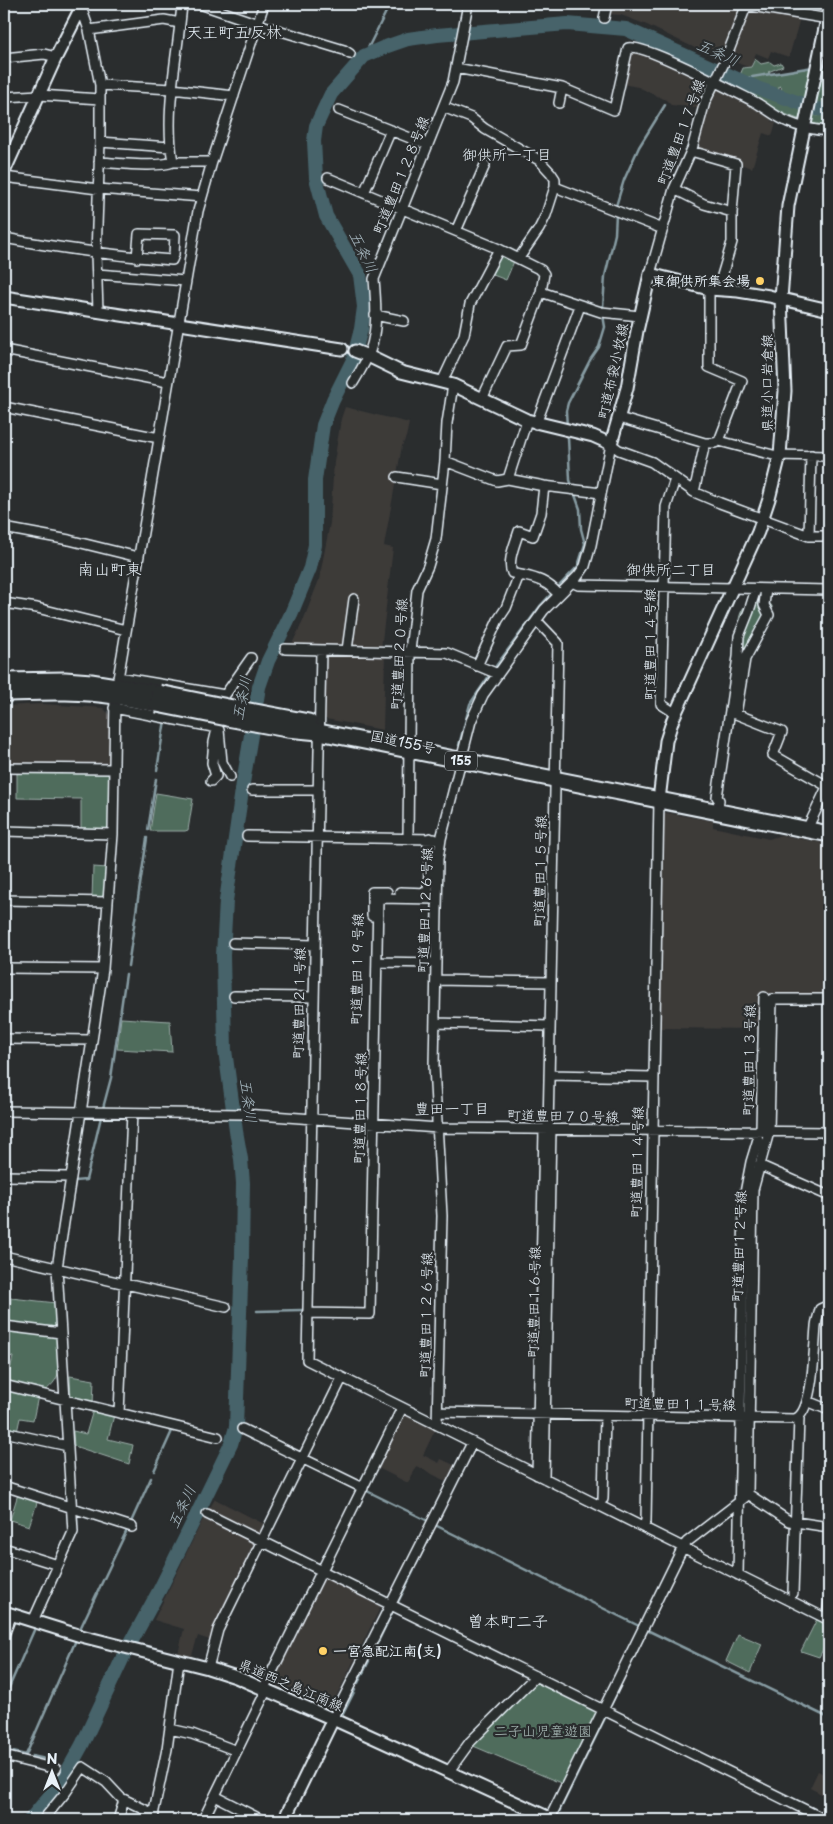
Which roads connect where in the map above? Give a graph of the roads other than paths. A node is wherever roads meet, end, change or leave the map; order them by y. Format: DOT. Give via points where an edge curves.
graph roads {
  1 [pos="182,4"];
  2 [pos="200,4"];
  3 [pos="264,4"];
  4 [pos="468,4"];
  5 [pos="607,4"];
  6 [pos="744,4"];
  7 [pos="82,6"];
  8 [pos="829,16"];
  9 [pos="604,18"];
  10 [pos="180,23"];
  11 [pos="258,24"];
  12 [pos="89,30"];
  13 [pos="350,54"];
  14 [pos="56,57"];
  15 [pos="4,58"];
  16 [pos="456,68"];
  17 [pos="714,81"];
  18 [pos="100,85"];
  19 [pos="562,88"];
  20 [pos="172,89"];
  21 [pos="39,95"];
  22 [pos="234,96"];
  23 [pos="4,97"];
  24 [pos="100,99"];
  25 [pos="559,103"];
  26 [pos="443,107"];
  27 [pos="339,110"];
  28 [pos="804,126"];
  29 [pos="391,130"];
  30 [pos="829,131"];
  31 [pos="100,142"];
  32 [pos="428,145"];
  33 [pos="170,147"];
  34 [pos="691,151"];
  35 [pos="99,162"];
  36 [pos="173,162"];
  37 [pos="212,162"];
  38 [pos="486,165"];
  39 [pos="4,172"];
  40 [pos="4,177"];
  41 [pos="328,178"];
  42 [pos="556,187"];
  43 [pos="98,189"];
  44 [pos="674,189"];
  45 [pos="364,193"];
  46 [pos="202,197"];
  47 [pos="403,209"];
  48 [pos="732,212"];
  49 [pos="663,229"];
  50 [pos="456,231"];
  51 [pos="4,238"];
  52 [pos="499,249"];
  53 [pos="96,254"];
  54 [pos="137,258"];
  55 [pos="519,258"];
  56 [pos="97,274"];
  57 [pos="650,274"];
  58 [pos="186,281"];
  59 [pos="714,289"];
  60 [pos="541,292"];
  61 [pos="4,297"];
  62 [pos="780,298"];
  63 [pos="580,306"];
  64 [pos="829,310"];
  65 [pos="98,311"];
  66 [pos="375,315"];
  67 [pos="640,316"];
  68 [pos="404,321"];
  69 [pos="178,324"];
  70 [pos="342,349"];
  71 [pos="4,350"];
  72 [pos="363,354"];
  73 [pos="168,382"];
  74 [pos="353,383"];
  75 [pos="447,384"];
  76 [pos="482,399"];
  77 [pos="4,408"];
  78 [pos="619,418"];
  79 [pos="531,422"];
  80 [pos="158,438"];
  81 [pos="719,441"];
  82 [pos="705,443"];
  83 [pos="611,444"];
  84 [pos="780,455"];
  85 [pos="811,455"];
  86 [pos="829,456"];
  87 [pos="445,461"];
  88 [pos="397,477"];
  89 [pos="508,479"];
  90 [pos="675,479"];
  91 [pos="442,484"];
  92 [pos="544,486"];
  93 [pos="694,492"];
  94 [pos="601,493"];
  95 [pos="763,519"];
  96 [pos="4,528"];
  97 [pos="810,536"];
  98 [pos="829,536"];
  99 [pos="138,556"];
  100 [pos="519,575"];
  101 [pos="572,582"];
  102 [pos="663,587"];
  103 [pos="734,588"];
  104 [pos="756,589"];
  105 [pos="766,589"];
  106 [pos="829,590"];
  107 [pos="559,594"];
  108 [pos="354,599"];
  109 [pos="4,603"];
  110 [pos="536,621"];
  111 [pos="126,630"];
  112 [pos="285,649"];
  113 [pos="321,650"];
  114 [pos="348,650"];
  115 [pos="410,651"];
  116 [pos="251,658"];
  117 [pos="477,666"];
  118 [pos="498,674"];
  119 [pos="4,681"];
  120 [pos="116,691"];
  121 [pos="4,693"];
  122 [pos="228,712"];
  123 [pos="675,713"];
  124 [pos="733,713"];
  125 [pos="319,728"];
  126 [pos="409,747"];
  127 [pos="462,758"];
  128 [pos="4,768"];
  129 [pos="114,769"];
  130 [pos="556,776"];
  131 [pos="230,777"];
  132 [pos="211,781"];
  133 [pos="828,784"];
  134 [pos="252,790"];
  135 [pos="318,790"];
  136 [pos="659,798"];
  137 [pos="718,807"];
  138 [pos="809,825"];
  139 [pos="829,829"];
  140 [pos="4,831"];
  141 [pos="113,834"];
  142 [pos="829,834"];
  143 [pos="247,836"];
  144 [pos="317,837"];
  145 [pos="408,838"];
  146 [pos="430,838"];
  147 [pos="441,839"];
  148 [pos="437,899"];
  149 [pos="4,900"];
  150 [pos="108,902"];
  151 [pos="233,943"];
  152 [pos="314,945"];
  153 [pos="377,962"];
  154 [pos="436,963"];
  155 [pos="4,968"];
  156 [pos="103,969"];
  157 [pos="436,980"];
  158 [pos="551,982"];
  159 [pos="234,996"];
  160 [pos="313,997"];
  161 [pos="768,998"];
  162 [pos="829,999"];
  163 [pos="435,1024"];
  164 [pos="550,1026"];
  165 [pos="4,1039"];
  166 [pos="92,1040"];
  167 [pos="549,1075"];
  168 [pos="653,1077"];
  169 [pos="4,1111"];
  170 [pos="80,1112"];
  171 [pos="132,1113"];
  172 [pos="311,1119"];
  173 [pos="371,1124"];
  174 [pos="438,1128"];
  175 [pos="548,1129"];
  176 [pos="652,1130"];
  177 [pos="758,1131"];
  178 [pos="769,1132"];
  179 [pos="829,1132"];
  180 [pos="759,1165"];
  181 [pos="4,1176"];
  182 [pos="70,1177"];
  183 [pos="829,1196"];
  184 [pos="4,1256"];
  185 [pos="57,1268"];
  186 [pos="124,1284"];
  187 [pos="829,1305"];
  188 [pos="226,1307"];
  189 [pos="366,1307"];
  190 [pos="307,1314"];
  191 [pos="4,1326"];
  192 [pos="61,1333"];
  193 [pos="342,1378"];
  194 [pos="4,1386"];
  195 [pos="66,1400"];
  196 [pos="807,1401"];
  197 [pos="402,1408"];
  198 [pos="829,1410"];
  199 [pos="119,1413"];
  200 [pos="542,1415"];
  201 [pos="605,1416"];
  202 [pos="646,1417"];
  203 [pos="743,1418"];
  204 [pos="799,1418"];
  205 [pos="438,1420"];
  206 [pos="242,1428"];
  207 [pos="4,1432"];
  208 [pos="218,1437"];
  209 [pos="472,1443"];
  210 [pos="68,1446"];
  211 [pos="302,1458"];
  212 [pos="541,1475"];
  213 [pos="4,1486"];
  214 [pos="363,1488"];
  215 [pos="744,1498"];
  216 [pos="603,1499"];
  217 [pos="72,1508"];
  218 [pos="206,1514"];
  219 [pos="796,1523"];
  220 [pos="643,1526"];
  221 [pos="132,1527"];
  222 [pos="829,1527"];
  223 [pos="262,1541"];
  224 [pos="684,1546"];
  225 [pos="4,1548"];
  226 [pos="58,1565"];
  227 [pos="322,1572"];
  228 [pos="741,1574"];
  229 [pos="793,1593"];
  230 [pos="829,1602"];
  231 [pos="391,1606"];
  232 [pos="8,1613"];
  233 [pos="828,1618"];
  234 [pos="33,1621"];
  235 [pos="4,1635"];
  236 [pos="179,1661"];
  237 [pos="208,1668"];
  238 [pos="536,1676"];
  239 [pos="266,1689"];
  240 [pos="603,1710"];
  241 [pos="333,1719"];
  242 [pos="170,1729"];
  243 [pos="237,1751"];
  244 [pos="4,1756"];
  245 [pos="56,1769"];
  246 [pos="449,1771"];
  247 [pos="215,1796"];
  248 [pos="124,1800"];
  249 [pos="153,1817"];
  250 [pos="43,1820"];
  251 [pos="118,1820"];
  252 [pos="203,1820"];
  253 [pos="262,1820"];
  254 [pos="284,1820"];
  255 [pos="551,1820"];
  256 [pos="826,1820"];
  1 -- 10 [label="street"];
  2 -- 11 [label="street"];
  3 -- 11 [label="street"];
  4 -- 16 [label="street, 町道豊田１２８号線"];
  5 -- 9 [label="street"];
  6 -- 8 [label="street"];
  6 -- 17 [label="street, 町道豊田１７号線" via="724,64"];
  7 -- 12 [label="street"];
  7 -- 14 [label="main road"];
  8 -- 28 [label="main road, 県道小口岩倉線"];
  10 -- 12 [label="street" via="164,20"];
  10 -- 20 [label="street"];
  11 -- 13 [label="street"];
  11 -- 22 [label="street"];
  12 -- 18 [label="street"];
  14 -- 15 [label="street" via="44,54"];
  14 -- 21 [label="main road"];
  16 -- 19 [label="street"];
  16 -- 26 [label="street, 町道豊田１２８号線"];
  17 -- 19 [label="street" via="631,46 614,110"];
  17 -- 28 [label="street" via="787,122"];
  17 -- 34 [label="street, 町道豊田１７号線"];
  18 -- 20 [label="street"];
  18 -- 24 [label="street"];
  19 -- 25 [label="street"];
  20 -- 22 [label="street"];
  20 -- 33 [label="street"];
  21 -- 23 [label="street"];
  21 -- 24 [label="street"];
  21 -- 39 [label="main road"];
  22 -- 37 [label="street"];
  24 -- 31 [label="street"];
  26 -- 32 [label="street, 町道豊田１２８号線"];
  26 -- 42 [label="street" via="471,118 538,160 555,179"];
  27 -- 29 [label="street"];
  28 -- 30 [label="street"];
  28 -- 62 [label="main road, 県道小口岩倉線" via="788,206"];
  29 -- 32 [label="street"];
  29 -- 45 [label="street"];
  31 -- 33 [label="street"];
  31 -- 35 [label="street"];
  32 -- 47 [label="street, 町道豊田１２８号線"];
  33 -- 36 [label="street"];
  34 -- 44 [label="street, 町道豊田１７号線"];
  34 -- 48 [label="street" via="736,164"];
  35 -- 36 [label="street"];
  35 -- 43 [label="street"];
  36 -- 37 [label="street"];
  37 -- 46 [label="street"];
  38 -- 50 [label="street"];
  40 -- 43 [label="street"];
  41 -- 45 [label="street"];
  42 -- 49 [label="street"];
  42 -- 55 [label="street" via="539,229"];
  43 -- 46 [label="street"];
  43 -- 53 [label="street"];
  44 -- 48 [label="street" via="704,204"];
  44 -- 49 [label="street, 町道豊田１７号線"];
  45 -- 47 [label="street"];
  46 -- 58 [label="street"];
  47 -- 50 [label="street"];
  47 -- 66 [label="street, 町道豊田１２８号線" via="374,279"];
  48 -- 59 [label="street" via="732,242"];
  49 -- 57 [label="street, 町道豊田１７号線"];
  50 -- 52 [label="street"];
  51 -- 53 [label="street"];
  52 -- 55 [label="street"];
  52 -- 75 [label="street, 町道豊田２０号線" via="470,304 464,335"];
  53 -- 54 [label="street"];
  53 -- 56 [label="street"];
  54 -- 54 [label="street" via="172,260 175,235 139,234"];
  55 -- 60 [label="street" via="544,274"];
  56 -- 58 [label="street"];
  56 -- 65 [label="street"];
  57 -- 59 [label="main road"];
  57 -- 67 [label="main road, 町道布袋小牧線"];
  58 -- 69 [label="street"];
  59 -- 62 [label="main road"];
  59 -- 81 [label="street" via="708,368 742,381"];
  60 -- 63 [label="street"];
  60 -- 76 [label="street" via="521,345 507,346"];
  61 -- 65 [label="main road"];
  62 -- 64 [label="main road"];
  62 -- 84 [label="main road, 県道小口岩倉線" via="785,391"];
  63 -- 67 [label="street"];
  63 -- 79 [label="street"];
  65 -- 69 [label="main road"];
  66 -- 68 [label="street"];
  66 -- 72 [label="street, 町道豊田１２８号線" via="373,341"];
  67 -- 78 [label="main road, 町道布袋小牧線" via="632,370"];
  69 -- 70 [label="main road"];
  69 -- 73 [label="street"];
  70 -- 72 [label="street"];
  71 -- 73 [label="street"];
  72 -- 74 [label="street, 町道豊田１２８号線"];
  72 -- 75 [label="main road, 町道布袋小牧線" via="401,372"];
  73 -- 80 [label="street"];
  75 -- 76 [label="main road, 町道布袋小牧線"];
  75 -- 87 [label="street, 町道豊田２０号線"];
  76 -- 79 [label="main road, 町道布袋小牧線"];
  77 -- 80 [label="street"];
  78 -- 82 [label="street"];
  78 -- 83 [label="main road, 町道布袋小牧線"];
  79 -- 83 [label="main road, 町道布袋小牧線" via="593,436"];
  79 -- 89 [label="street"];
  80 -- 99 [label="street"];
  81 -- 82 [label="street"];
  81 -- 84 [label="street"];
  82 -- 93 [label="street"];
  83 -- 90 [label="street" via="652,462"];
  83 -- 94 [label="street, 町道豊田１２６号線"];
  84 -- 85 [label="street"];
  84 -- 95 [label="main road, 県道小口岩倉線"];
  85 -- 86 [label="street"];
  85 -- 97 [label="street"];
  87 -- 89 [label="street" via="494,480"];
  87 -- 91 [label="street, 町道豊田２０号線"];
  88 -- 91 [label="street"];
  89 -- 92 [label="street"];
  90 -- 93 [label="street"];
  90 -- 102 [label="street, 町道豊田１４号線" via="666,507"];
  91 -- 115 [label="street, 町道豊田２０号線" via="436,539 417,590"];
  92 -- 94 [label="street"];
  92 -- 100 [label="street" via="541,513 533,536 519,531 514,546 510,569"];
  93 -- 95 [label="street"];
  94 -- 101 [label="street, 町道豊田１２６号線" via="587,561"];
  95 -- 97 [label="street"];
  95 -- 103 [label="main road, 県道小口岩倉線"];
  96 -- 99 [label="street"];
  97 -- 98 [label="street"];
  99 -- 111 [label="street"];
  100 -- 107 [label="street" via="549,583"];
  100 -- 117 [label="street"];
  101 -- 102 [label="street" via="578,586"];
  101 -- 107 [label="street, 町道豊田１２６号線"];
  102 -- 103 [label="street"];
  102 -- 123 [label="street, 町道豊田１４号線" via="661,704"];
  103 -- 104 [label="street"];
  103 -- 123 [label="main road, 県道小口岩倉線"];
  104 -- 105 [label="street"];
  104 -- 124 [label="street" via="739,636"];
  105 -- 106 [label="street"];
  105 -- 124 [label="street" via="764,605 769,615 745,659"];
  107 -- 110 [label="street, 町道豊田１２６号線"];
  108 -- 114 [label="street"];
  109 -- 111 [label="street"];
  110 -- 118 [label="street, 町道豊田１２６号線"];
  110 -- 130 [label="street, 町道豊田１５号線" via="558,643"];
  111 -- 120 [label="street"];
  112 -- 113 [label="street"];
  113 -- 114 [label="street"];
  113 -- 125 [label="street, 町道豊田２１号線"];
  114 -- 115 [label="street"];
  115 -- 117 [label="street" via="446,653"];
  115 -- 126 [label="street, 町道豊田２０号線"];
  116 -- 122 [label="street"];
  117 -- 118 [label="street"];
  118 -- 127 [label="street, 町道豊田１２６号線" via="476,709"];
  119 -- 120 [label="highway, 国道155号 / 155" via="65,680"];
  120 -- 121 [label="highway, 国道155号 / 155"];
  120 -- 122 [label="street"];
  120 -- 122 [label="street"];
  120 -- 122 [label="highway, 国道155号 / 155, bridge"];
  120 -- 129 [label="street"];
  122 -- 125 [label="highway, 国道155号 / 155" via="264,719 287,729"];
  122 -- 131 [label="street" via="220,735 222,762"];
  122 -- 132 [label="street" via="212,764 216,776"];
  123 -- 136 [label="main road, 県道小口岩倉線" via="666,741"];
  124 -- 133 [label="street" via="782,732 773,755"];
  124 -- 137 [label="street" via="717,797"];
  125 -- 126 [label="highway, 国道155号 / 155"];
  125 -- 135 [label="street, 町道豊田２１号線"];
  126 -- 127 [label="highway, 国道155号 / 155"];
  126 -- 145 [label="street, 町道豊田２０号線"];
  127 -- 130 [label="highway, 国道155号 / 155"];
  127 -- 147 [label="street, 町道豊田１２６号線"];
  128 -- 129 [label="street"];
  129 -- 141 [label="street"];
  130 -- 136 [label="highway, 国道155号 / 155"];
  130 -- 158 [label="street, 町道豊田１５号線"];
  133 -- 138 [label="street"];
  134 -- 135 [label="street"];
  135 -- 144 [label="street, 町道豊田２１号線"];
  136 -- 137 [label="highway, 国道155号 / 155"];
  136 -- 142 [label="highway, 国道155号 / 155"];
  136 -- 168 [label="street, 町道豊田１４号線"];
  137 -- 138 [label="highway, 国道155号 / 155"];
  138 -- 139 [label="highway, 国道155号 / 155"];
  140 -- 141 [label="street"];
  141 -- 150 [label="street"];
  143 -- 144 [label="street"];
  144 -- 145 [label="street"];
  144 -- 152 [label="street, 町道豊田２１号線"];
  145 -- 146 [label="street"];
  146 -- 147 [label="street"];
  146 -- 173 [label="street, 町道豊田１９号線" via="428,893 372,892"];
  147 -- 148 [label="street, 町道豊田１２６号線"];
  148 -- 153 [label="street, 町道豊田１８号線" via="378,898"];
  148 -- 154 [label="street, 町道豊田１２６号線"];
  149 -- 150 [label="street"];
  150 -- 156 [label="street"];
  151 -- 152 [label="street"];
  152 -- 160 [label="street, 町道豊田２１号線"];
  153 -- 154 [label="street"];
  153 -- 173 [label="street, 町道豊田１８号線"];
  154 -- 157 [label="street, 町道豊田１２６号線"];
  155 -- 156 [label="street"];
  156 -- 166 [label="street"];
  157 -- 158 [label="street"];
  157 -- 163 [label="street, 町道豊田１２６号線"];
  158 -- 164 [label="street, 町道豊田１５号線"];
  159 -- 160 [label="street"];
  160 -- 172 [label="street, 町道豊田２１号線"];
  161 -- 162 [label="street"];
  161 -- 177 [label="street, 町道豊田１３号線" via="761,1128"];
  161 -- 178 [label="street, 町道豊田１２号線"];
  163 -- 164 [label="street"];
  163 -- 174 [label="street, 町道豊田１２６号線"];
  164 -- 167 [label="street, 町道豊田１５号線"];
  165 -- 166 [label="street"];
  166 -- 170 [label="street"];
  167 -- 168 [label="street"];
  167 -- 175 [label="street, 町道豊田１５号線"];
  168 -- 176 [label="street, 町道豊田１４号線"];
  169 -- 170 [label="street, 町道豊田７０号線"];
  170 -- 171 [label="street, 町道豊田７０号線"];
  170 -- 182 [label="street"];
  171 -- 172 [label="street, 町道豊田７０号線" via="238,1114"];
  171 -- 186 [label="street"];
  172 -- 173 [label="street, 町道豊田７０号線"];
  172 -- 190 [label="street, 町道豊田２１号線"];
  173 -- 174 [label="street, 町道豊田７０号線"];
  173 -- 189 [label="street, 町道豊田１９号線"];
  173 -- 190 [label="street, 町道豊田１８号線" via="370,1314"];
  174 -- 175 [label="street, 町道豊田７０号線"];
  174 -- 205 [label="street, 町道豊田１２６号線" via="442,1205"];
  175 -- 176 [label="street, 町道豊田７０号線"];
  175 -- 200 [label="street, 町道豊田１５号線"];
  176 -- 177 [label="street, 町道豊田７０号線"];
  176 -- 202 [label="street, 町道豊田１４号線"];
  177 -- 178 [label="street, 町道豊田７０号線"];
  177 -- 203 [label="street, 町道豊田１３号線" via="755,1133 758,1139 744,1198"];
  178 -- 179 [label="street, 町道豊田７０号線"];
  178 -- 180 [label="street, 町道豊田１２号線"];
  180 -- 183 [label="street"];
  180 -- 203 [label="street, 町道豊田１２号線" via="753,1190"];
  181 -- 182 [label="street"];
  182 -- 185 [label="street"];
  184 -- 185 [label="street"];
  185 -- 186 [label="street"];
  185 -- 192 [label="street"];
  186 -- 188 [label="street"];
  186 -- 199 [label="street"];
  187 -- 196 [label="street" via="820,1308 816,1325"];
  190 -- 193 [label="street, 町道豊田２１号線" via="307,1360"];
  191 -- 192 [label="street"];
  192 -- 195 [label="street"];
  193 -- 197 [label="street"];
  193 -- 211 [label="street"];
  194 -- 195 [label="street"];
  195 -- 199 [label="street"];
  195 -- 210 [label="street"];
  196 -- 198 [label="street"];
  196 -- 204 [label="street"];
  197 -- 205 [label="street"];
  197 -- 214 [label="street"];
  199 -- 208 [label="street"];
  200 -- 201 [label="street, 町道豊田１１号線"];
  200 -- 205 [label="street, 町道豊田１１号線"];
  200 -- 212 [label="street, 町道豊田１５号線"];
  201 -- 202 [label="street, 町道豊田１１号線"];
  201 -- 216 [label="street"];
  202 -- 203 [label="street, 町道豊田１１号線"];
  202 -- 220 [label="street, 町道豊田１４号線" via="646,1521"];
  203 -- 204 [label="street, 町道豊田１１号線"];
  203 -- 215 [label="street, 町道豊田１２号線"];
  204 -- 219 [label="street"];
  205 -- 209 [label="street"];
  206 -- 211 [label="street"];
  207 -- 210 [label="street"];
  209 -- 212 [label="street"];
  209 -- 231 [label="street"];
  210 -- 217 [label="street"];
  211 -- 214 [label="street"];
  211 -- 223 [label="street"];
  212 -- 220 [label="street"];
  213 -- 217 [label="street"];
  214 -- 227 [label="street"];
  215 -- 219 [label="street" via="752,1496 789,1522"];
  215 -- 224 [label="street"];
  215 -- 228 [label="street, 町道豊田１２号線"];
  217 -- 221 [label="street"];
  217 -- 226 [label="street" via="73,1532"];
  218 -- 223 [label="street"];
  219 -- 222 [label="street"];
  219 -- 229 [label="street"];
  220 -- 224 [label="street"];
  223 -- 227 [label="street"];
  223 -- 237 [label="street" via="218,1630"];
  224 -- 228 [label="street"];
  224 -- 240 [label="street"];
  225 -- 226 [label="street"];
  226 -- 234 [label="street"];
  227 -- 231 [label="street"];
  227 -- 239 [label="street"];
  228 -- 233 [label="street"];
  230 -- 233 [label="street"];
  231 -- 238 [label="street"];
  231 -- 241 [label="street"];
  232 -- 234 [label="main road, 県道西之島江南線"];
  232 -- 235 [label="street"];
  234 -- 236 [label="main road, 県道西之島江南線"];
  236 -- 237 [label="main road, 県道西之島江南線"];
  236 -- 242 [label="street"];
  237 -- 239 [label="main road, 県道西之島江南線"];
  238 -- 240 [label="street"];
  238 -- 246 [label="street" via="470,1742"];
  239 -- 241 [label="main road, 県道西之島江南線"];
  239 -- 243 [label="street"];
  240 -- 255 [label="street"];
  240 -- 256 [label="street"];
  241 -- 246 [label="main road, 県道西之島江南線"];
  241 -- 254 [label="main road"];
  242 -- 243 [label="street"];
  242 -- 249 [label="street"];
  243 -- 247 [label="street"];
  244 -- 245 [label="street"];
  246 -- 255 [label="main road, 県道西之島江南線"];
  247 -- 252 [label="street"];
  247 -- 253 [label="street"];
  248 -- 249 [label="street"];
  248 -- 250 [label="street" via="106,1782 83,1768"];
  248 -- 251 [label="street"];
}
